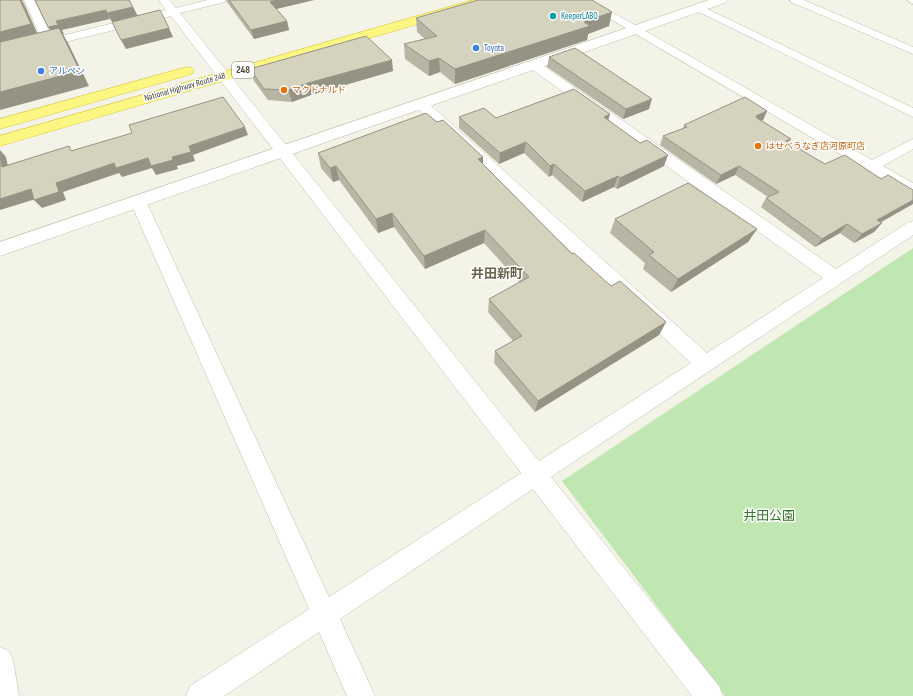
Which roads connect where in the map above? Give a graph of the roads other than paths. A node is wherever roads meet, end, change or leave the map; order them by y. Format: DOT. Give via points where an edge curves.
graph roads {
  1 [pos="29,0"];
  2 [pos="221,0"];
  3 [pos="440,0"];
  4 [pos="486,0"];
  5 [pos="583,0"];
  6 [pos="721,0"];
  7 [pos="795,0"];
  8 [pos="169,6"];
  9 [pos="699,8"];
  10 [pos="380,17"];
  11 [pos="635,30"];
  12 [pos="49,42"];
  13 [pos="913,52"];
  14 [pos="0,54"];
  15 [pos="534,65"];
  16 [pos="222,66"];
  17 [pos="421,104"];
  18 [pos="913,113"];
  19 [pos="0,124"];
  20 [pos="0,141"];
  21 [pos="913,143"];
  22 [pos="283,151"];
  23 [pos="872,166"];
  24 [pos="913,190"];
  25 [pos="138,201"];
  26 [pos="913,226"];
  27 [pos="0,249"];
  28 [pos="836,278"];
  29 [pos="706,363"];
  30 [pos="536,475"];
  31 [pos="325,614"];
  32 [pos="0,660"];
  33 [pos="5,696"];
  34 [pos="200,696"];
  35 [pos="361,696"];
  36 [pos="709,696"];
  1 -- 12 [label="street"];
  2 -- 8 [label="street"];
  3 -- 10 [label="highway"];
  4 -- 16 [label="highway, National Highway Route 248 / 248"];
  5 -- 11 [label="street"];
  6 -- 9 [label="street"];
  7 -- 13 [label="street"];
  8 -- 12 [label="street"];
  8 -- 16 [label="street"];
  9 -- 11 [label="street"];
  9 -- 18 [label="street"];
  11 -- 15 [label="street"];
  11 -- 23 [label="street"];
  12 -- 14 [label="street"];
  15 -- 17 [label="street"];
  15 -- 28 [label="street"];
  16 -- 19 [label="highway, National Highway Route 248 / 248"];
  16 -- 20 [label="highway, National Highway Route 248 / 248"];
  16 -- 22 [label="street"];
  17 -- 22 [label="street"];
  17 -- 29 [label="street"];
  21 -- 23 [label="street"];
  22 -- 25 [label="street"];
  22 -- 30 [label="street"];
  23 -- 24 [label="street"];
  25 -- 27 [label="street"];
  25 -- 31 [label="street"];
  26 -- 28 [label="street"];
  28 -- 29 [label="street"];
  29 -- 30 [label="street"];
  30 -- 31 [label="street"];
  30 -- 36 [label="street"];
  31 -- 34 [label="street"];
  31 -- 35 [label="street"];
  32 -- 33 [label="street"];
}
